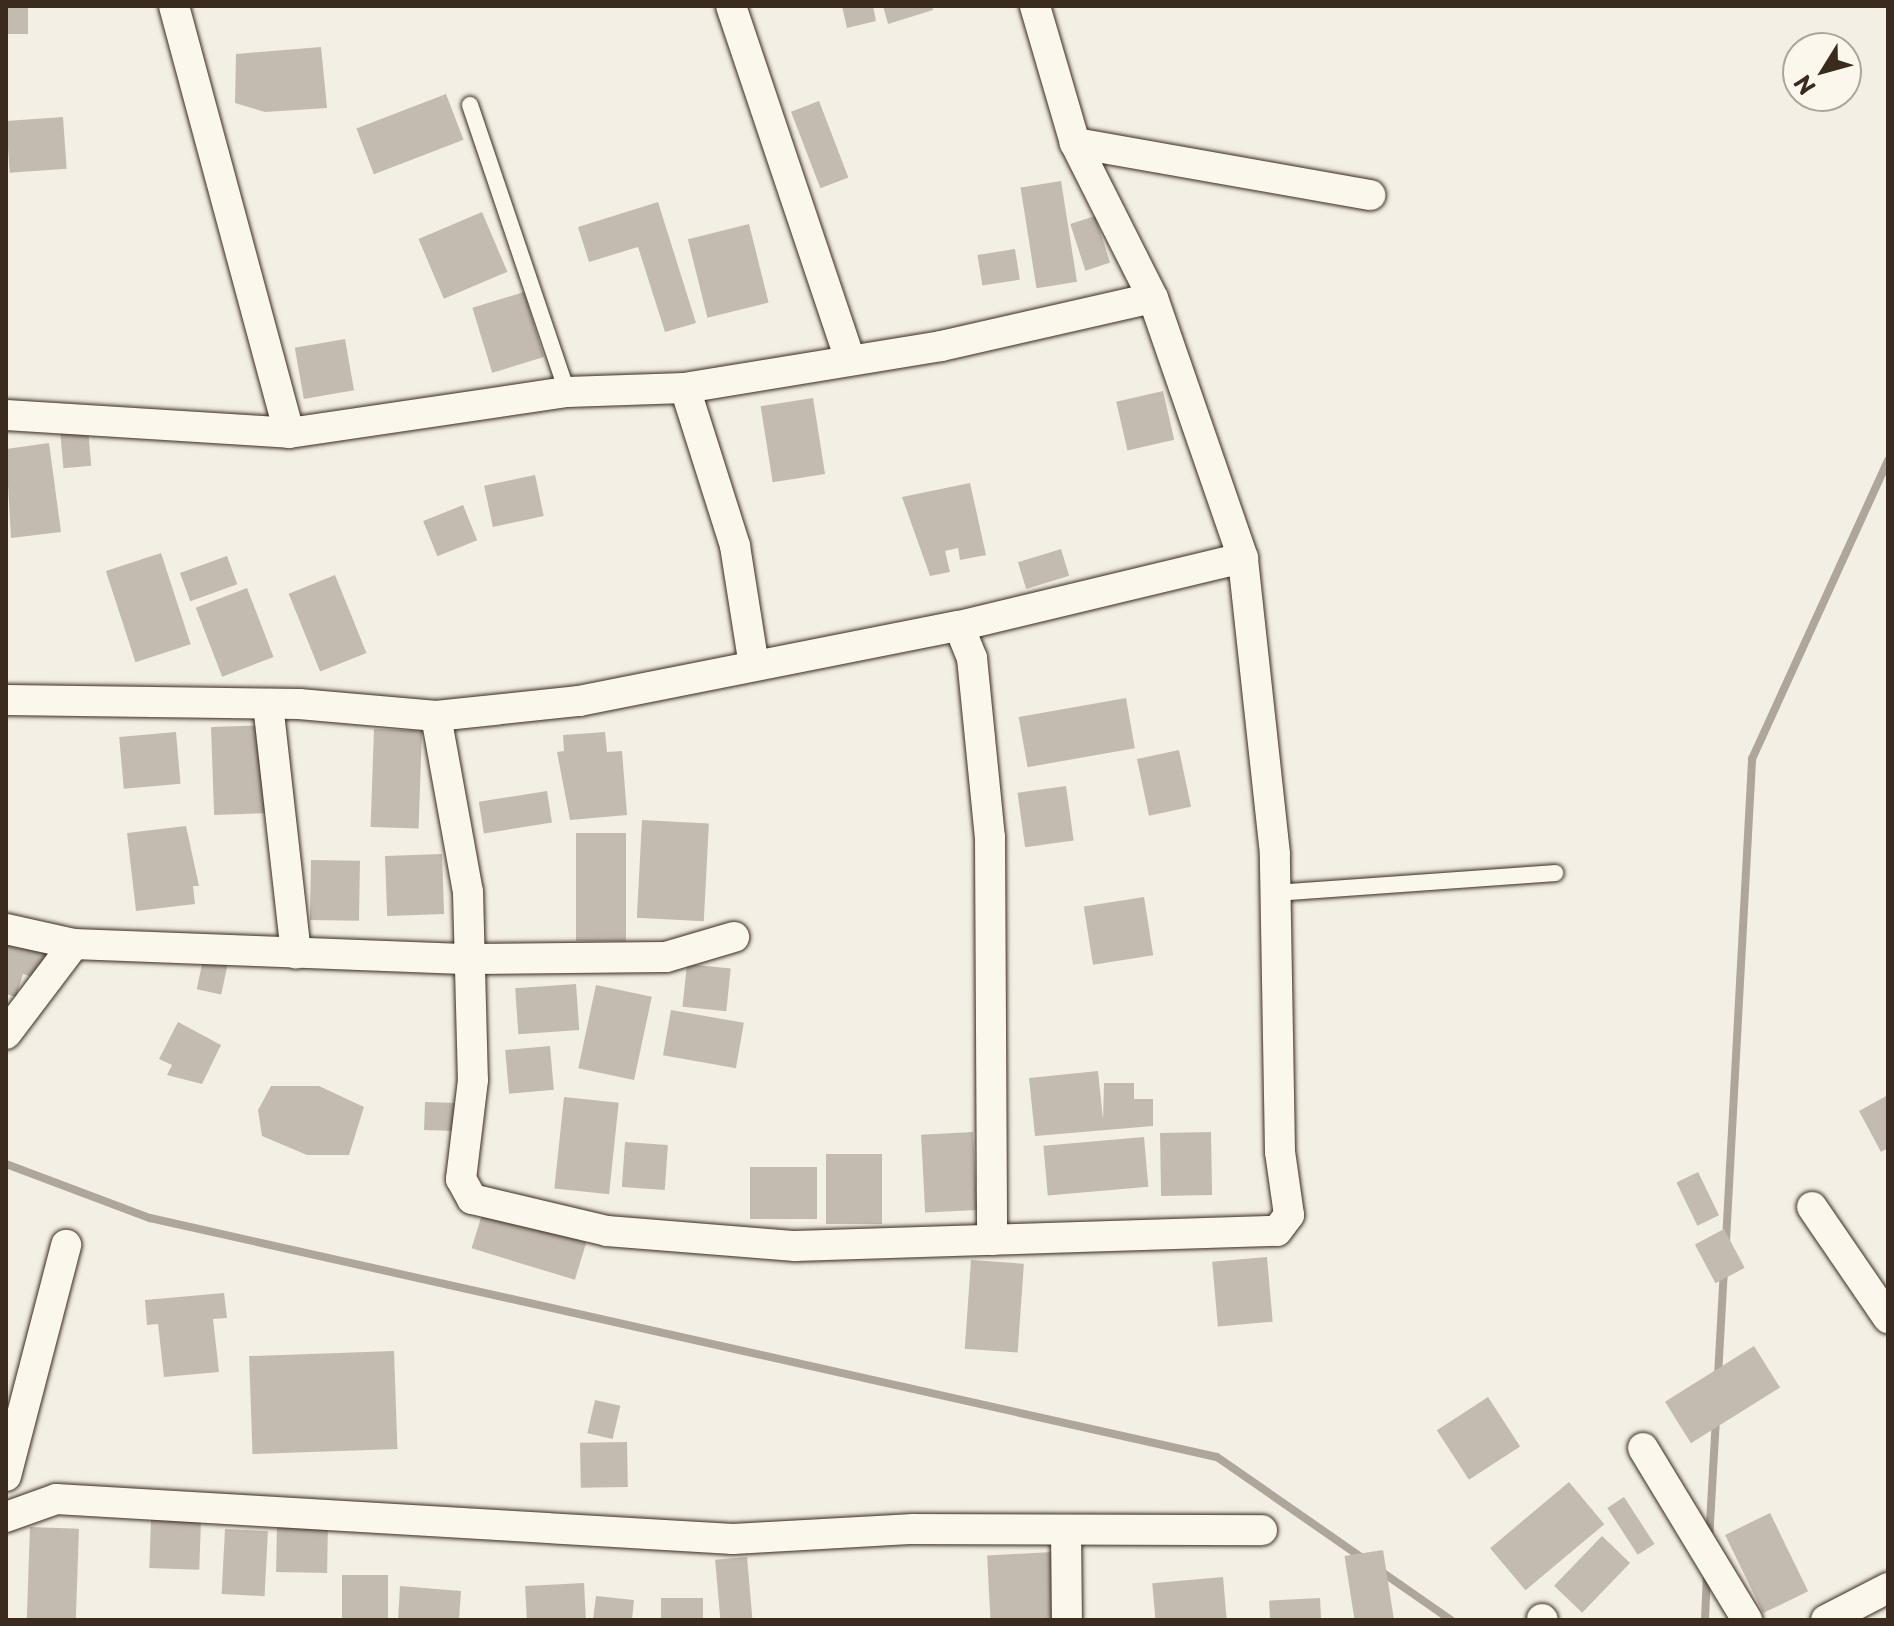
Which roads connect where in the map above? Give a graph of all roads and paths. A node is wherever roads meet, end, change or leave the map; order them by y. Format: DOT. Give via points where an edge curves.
graph roads {
  1 [pos="174,6"];
  2 [pos="731,6"];
  3 [pos="1035,6"];
  4 [pos="470,105"];
  5 [pos="1075,143"];
  6 [pos="1370,195"];
  7 [pos="1153,298"];
  8 [pos="850,359"];
  9 [pos="685,388"];
  10 [pos="567,392"];
  11 [pos="6,415"];
  12 [pos="289,433"];
  13 [pos="1243,558"];
  14 [pos="959,626"];
  15 [pos="754,666"];
  16 [pos="6,700"];
  17 [pos="268,704"];
  18 [pos="436,716"];
  19 [pos="1555,873"];
  20 [pos="1276,893"];
  21 [pos="6,929"];
  22 [pos="734,937"];
  23 [pos="74,944"];
  24 [pos="296,953"];
  25 [pos="470,959"];
  26 [pos="6,1034"];
  27 [pos="1812,1207"];
  28 [pos="992,1240"];
  29 [pos="66,1245"];
  30 [pos="1888,1318"];
  31 [pos="1643,1448"];
  32 [pos="6,1476"];
  33 [pos="6,1517"];
  34 [pos="1066,1530"];
  35 [pos="1262,1530"];
  36 [pos="1888,1588"];
  37 [pos="1067,1620"];
  38 [pos="1747,1620"];
  39 [pos="1826,1620"];
  1 -- 12 [label="street"];
  2 -- 8 [label="street"];
  3 -- 5 [label="street"];
  4 -- 10 [label="lane"];
  5 -- 6 [label="street"];
  5 -- 7 [label="street"];
  7 -- 8 [label="street"];
  7 -- 13 [label="street"];
  8 -- 9 [label="street"];
  9 -- 10 [label="street"];
  9 -- 15 [label="street" via="735,546"];
  10 -- 12 [label="street"];
  11 -- 12 [label="street"];
  13 -- 14 [label="street"];
  13 -- 20 [label="street"];
  14 -- 15 [label="street"];
  14 -- 28 [label="street" via="972,658 990,837"];
  15 -- 18 [label="street" via="579,701"];
  16 -- 17 [label="street"];
  17 -- 18 [label="street"];
  17 -- 24 [label="street"];
  18 -- 25 [label="street" via="464,836"];
  19 -- 20 [label="lane" via="1449,886"];
  20 -- 28 [label="street" via="1280,1152 1289,1215 1277,1231"];
  21 -- 23 [label="street"];
  22 -- 25 [label="street" via="666,957"];
  23 -- 24 [label="street"];
  23 -- 26 [label="street"];
  24 -- 25 [label="street"];
  25 -- 28 [label="street" via="473,1080 461,1179 472,1199 607,1231 795,1246"];
  27 -- 30 [label="street"];
  29 -- 32 [label="street"];
  31 -- 38 [label="street"];
  33 -- 34 [label="street" via="56,1499 733,1539"];
  34 -- 35 [label="street"];
  34 -- 37 [label="street"];
  36 -- 39 [label="street"];
}
